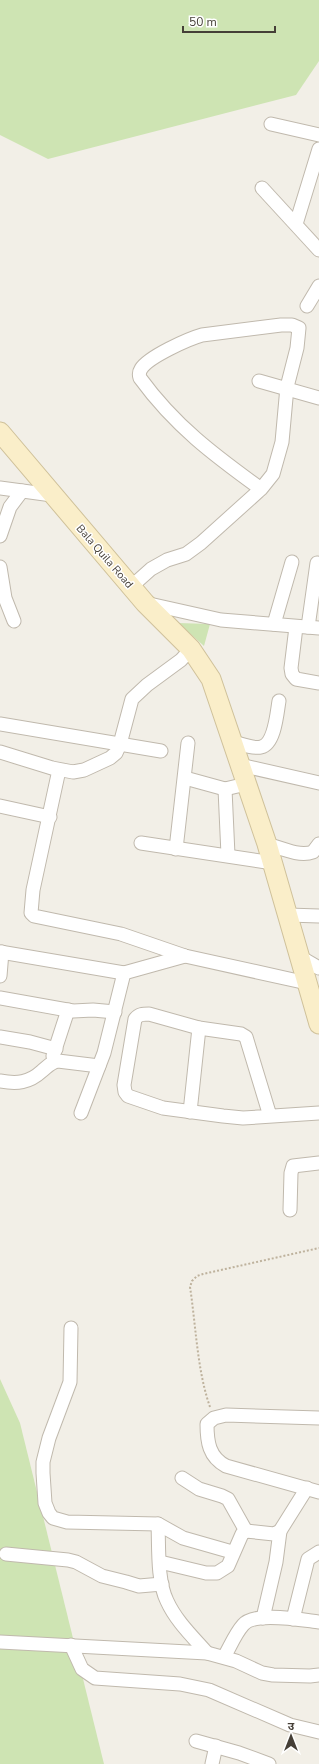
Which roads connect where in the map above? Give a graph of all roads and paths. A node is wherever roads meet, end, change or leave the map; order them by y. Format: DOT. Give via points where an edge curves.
graph roads {
  1 [pos="271,124"];
  2 [pos="319,136"];
  3 [pos="319,149"];
  4 [pos="262,188"];
  5 [pos="296,224"];
  6 [pos="319,250"];
  7 [pos="319,286"];
  8 [pos="307,306"];
  9 [pos="259,380"];
  10 [pos="287,387"];
  11 [pos="319,398"];
  12 [pos="0,432"];
  13 [pos="0,488"];
  14 [pos="261,489"];
  15 [pos="22,491"];
  16 [pos="52,495"];
  17 [pos="0,536"];
  18 [pos="292,562"];
  19 [pos="317,564"];
  20 [pos="0,568"];
  21 [pos="132,586"];
  22 [pos="145,603"];
  23 [pos="14,621"];
  24 [pos="274,624"];
  25 [pos="308,627"];
  26 [pos="191,649"];
  27 [pos="319,684"];
  28 [pos="279,701"];
  29 [pos="0,724"];
  30 [pos="233,742"];
  31 [pos="188,743"];
  32 [pos="120,744"];
  33 [pos="161,751"];
  34 [pos="0,752"];
  35 [pos="240,765"];
  36 [pos="59,770"];
  37 [pos="185,778"];
  38 [pos="319,782"];
  39 [pos="246,784"];
  40 [pos="225,789"];
  41 [pos="0,806"];
  42 [pos="50,817"];
  43 [pos="141,843"];
  44 [pos="267,844"];
  45 [pos="319,844"];
  46 [pos="176,849"];
  47 [pos="228,855"];
  48 [pos="272,863"];
  49 [pos="288,916"];
  50 [pos="319,916"];
  51 [pos="1,952"];
  52 [pos="185,956"];
  53 [pos="300,957"];
  54 [pos="319,968"];
  55 [pos="124,972"];
  56 [pos="0,976"];
  57 [pos="307,983"];
  58 [pos="0,998"];
  59 [pos="68,1010"];
  60 [pos="115,1012"];
  61 [pos="319,1024"];
  62 [pos="199,1028"];
  63 [pos="0,1037"];
  64 [pos="56,1049"];
  65 [pos="52,1062"];
  66 [pos="100,1066"];
  67 [pos="0,1081"];
  68 [pos="190,1112"];
  69 [pos="81,1113"];
  70 [pos="319,1113"];
  71 [pos="270,1116"];
  72 [pos="319,1163"];
  73 [pos="290,1210"];
  74 [pos="319,1248"];
  75 [pos="71,1328"];
  76 [pos="214,1418"];
  77 [pos="319,1418"];
  78 [pos="182,1478"];
  79 [pos="313,1490"];
  80 [pos="158,1524"];
  81 [pos="246,1531"];
  82 [pos="280,1531"];
  83 [pos="232,1552"];
  84 [pos="319,1552"];
  85 [pos="6,1554"];
  86 [pos="160,1562"];
  87 [pos="162,1584"];
  88 [pos="263,1618"];
  89 [pos="293,1619"];
  90 [pos="319,1622"];
  91 [pos="0,1642"];
  92 [pos="71,1645"];
  93 [pos="207,1653"];
  94 [pos="224,1657"];
  95 [pos="319,1675"];
  96 [pos="319,1732"];
  97 [pos="196,1741"];
  98 [pos="216,1746"];
  99 [pos="212,1764"];
  100 [pos="269,1764"];
  1 -- 2 [label="street"];
  3 -- 5 [label="street"];
  4 -- 5 [label="street"];
  5 -- 6 [label="street"];
  7 -- 8 [label="street"];
  9 -- 10 [label="street"];
  10 -- 11 [label="street"];
  10 -- 14 [label="street" via="280,454 272,474"];
  10 -- 14 [label="street" via="299,337 299,328 292,326 227,331 191,338 155,358 141,368 139,374 180,426 212,454"];
  12 -- 16 [label="street, Bala Quila Road"];
  13 -- 15 [label="street"];
  14 -- 21 [label="street" via="193,550 150,569"];
  15 -- 16 [label="street"];
  15 -- 17 [label="street" via="8,513"];
  16 -- 21 [label="street, Bala Quila Road"];
  18 -- 24 [label="street"];
  19 -- 25 [label="street"];
  20 -- 23 [label="street" via="5,598"];
  21 -- 22 [label="street, Bala Quila Road"];
  22 -- 24 [label="street" via="222,620"];
  22 -- 26 [label="street, Bala Quila Road"];
  24 -- 25 [label="street"];
  25 -- 27 [label="street" via="291,668 292,674 296,679"];
  26 -- 30 [label="street, Bala Quila Road" via="211,679"];
  26 -- 32 [label="street" via="132,699"];
  28 -- 30 [label="street" via="273,732 266,745 255,747"];
  29 -- 32 [label="street"];
  30 -- 35 [label="street, Bala Quila Road"];
  31 -- 37 [label="street"];
  32 -- 33 [label="street"];
  32 -- 36 [label="street" via="110,758 84,770"];
  34 -- 36 [label="street"];
  35 -- 38 [label="street"];
  35 -- 39 [label="street, Bala Quila Road"];
  36 -- 42 [label="street"];
  37 -- 40 [label="street"];
  37 -- 46 [label="street"];
  39 -- 40 [label="street"];
  39 -- 44 [label="street, Bala Quila Road"];
  40 -- 47 [label="street"];
  41 -- 42 [label="street"];
  42 -- 52 [label="street" via="33,890 31,913 39,918 121,934"];
  43 -- 46 [label="street"];
  44 -- 45 [label="street" via="308,854"];
  44 -- 48 [label="street, Bala Quila Road"];
  46 -- 47 [label="street"];
  47 -- 48 [label="street"];
  48 -- 49 [label="street, Bala Quila Road"];
  49 -- 50 [label="street"];
  49 -- 53 [label="street, Bala Quila Road"];
  51 -- 55 [label="street"];
  51 -- 56 [label="street"];
  52 -- 55 [label="street"];
  52 -- 57 [label="street"];
  53 -- 54 [label="street"];
  53 -- 57 [label="street, Bala Quila Road"];
  55 -- 60 [label="street"];
  57 -- 61 [label="street, Bala Quila Road"];
  58 -- 59 [label="street"];
  59 -- 60 [label="street"];
  59 -- 64 [label="street"];
  60 -- 66 [label="street"];
  62 -- 68 [label="street"];
  62 -- 68 [label="street" via="149,1014 138,1015 133,1024 125,1076 125,1092 128,1096 163,1108"];
  62 -- 71 [label="street" via="241,1034 246,1037"];
  63 -- 64 [label="street"];
  64 -- 65 [label="street"];
  65 -- 66 [label="street" via="65,1060"];
  65 -- 67 [label="street" via="26,1082"];
  66 -- 69 [label="street"];
  68 -- 71 [label="street" via="243,1118"];
  70 -- 71 [label="street"];
  72 -- 73 [label="street" via="293,1166"];
  74 -- 76 [label="path" via="216,1271 197,1276 192,1281 190,1287 200,1366"];
  75 -- 80 [label="street" via="70,1382 56,1418 44,1462 45,1503 49,1513 53,1518 67,1522"];
  76 -- 77 [label="street" via="239,1415"];
  76 -- 79 [label="street" via="207,1424 207,1437 214,1457 219,1462 245,1472"];
  78 -- 81 [label="street" via="199,1489 228,1499"];
  79 -- 82 [label="street"];
  80 -- 83 [label="street" via="183,1538"];
  80 -- 86 [label="street"];
  81 -- 82 [label="street" via="274,1534"];
  81 -- 83 [label="street"];
  82 -- 88 [label="street" via="276,1562"];
  83 -- 86 [label="street" via="228,1566 217,1573 206,1573"];
  84 -- 89 [label="street" via="308,1559"];
  85 -- 87 [label="street" via="68,1560 102,1576 139,1586"];
  86 -- 87 [label="street"];
  87 -- 93 [label="street" via="171,1610"];
  88 -- 89 [label="street"];
  88 -- 94 [label="street" via="251,1619 243,1624"];
  89 -- 90 [label="street"];
  91 -- 92 [label="street"];
  92 -- 93 [label="street"];
  92 -- 96 [label="street" via="82,1668 95,1678 180,1684 209,1690 290,1725"];
  93 -- 94 [label="street"];
  94 -- 95 [label="street" via="262,1673"];
  97 -- 98 [label="street"];
  98 -- 99 [label="street"];
  98 -- 100 [label="street"];
}
